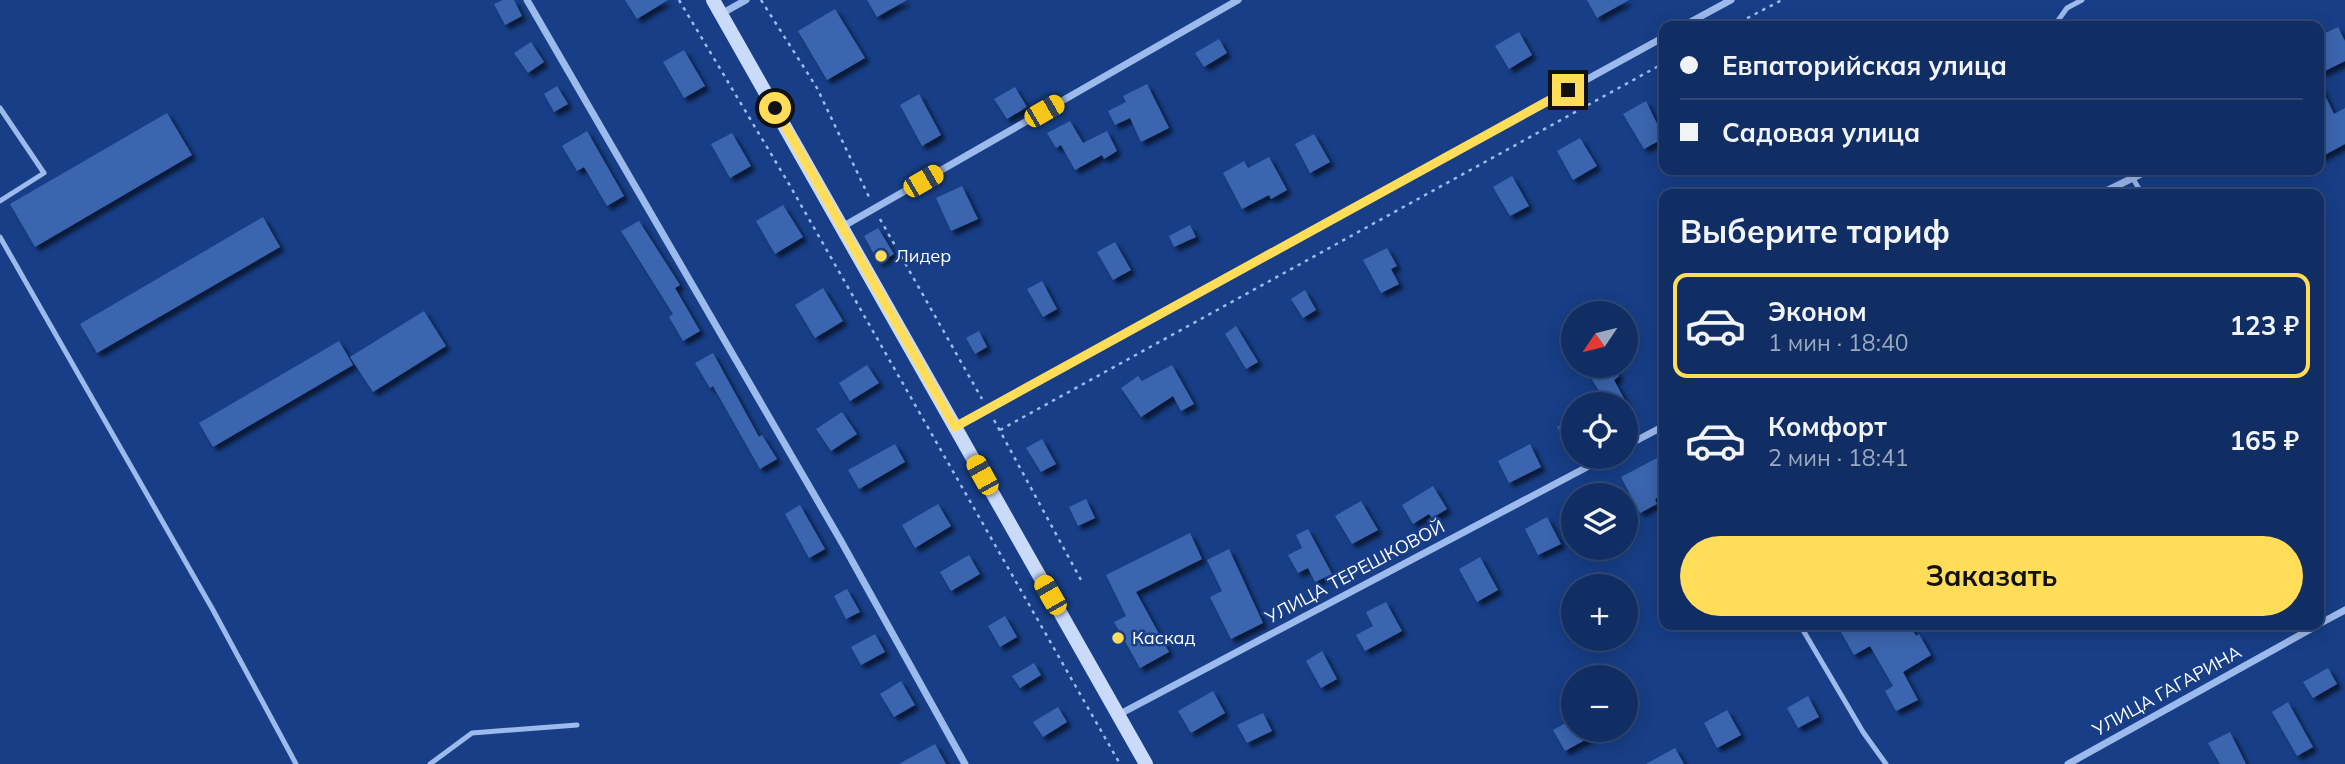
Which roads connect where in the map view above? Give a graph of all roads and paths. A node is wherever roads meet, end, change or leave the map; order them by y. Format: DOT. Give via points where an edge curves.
graph roads {
  1 [pos="527,0"];
  2 [pos="679,0"];
  3 [pos="713,0"];
  4 [pos="746,0"];
  5 [pos="761,0"];
  6 [pos="1238,0"];
  7 [pos="1731,0"];
  8 [pos="1782,0"];
  9 [pos="2082,0"];
  10 [pos="721,14"];
  11 [pos="1692,21"];
  12 [pos="1742,21"];
  13 [pos="2058,21"];
  14 [pos="1659,40"];
  15 [pos="1659,66"];
  16 [pos="0,108"];
  17 [pos="2127,175"];
  18 [pos="2107,189"];
  19 [pos="0,201"];
  20 [pos="874,208"];
  21 [pos="842,227"];
  22 [pos="0,237"];
  23 [pos="988,409"];
  24 [pos="955,427"];
  25 [pos="1659,429"];
  26 [pos="1000,430"];
  27 [pos="1638,440"];
  28 [pos="1583,469"];
  29 [pos="1081,580"];
  30 [pos="2345,610"];
  31 [pos="2324,621"];
  32 [pos="1803,630"];
  33 [pos="2307,630"];
  34 [pos="1118,715"];
  35 [pos="577,725"];
  36 [pos="296,764"];
  37 [pos="430,764"];
  38 [pos="965,764"];
  39 [pos="1120,764"];
  40 [pos="1146,764"];
  41 [pos="1886,764"];
  42 [pos="2068,764"];
  1 -- 38 [label="street"];
  2 -- 39 [label="path"];
  3 -- 10 [label="main road"];
  4 -- 10 [label="street"];
  5 -- 20 [label="path" via="817,88"];
  6 -- 20 [label="street"];
  7 -- 11 [label="street"];
  8 -- 12 [label="path"];
  9 -- 13 [label="lane" via="2067,8"];
  10 -- 21 [label="main road"];
  14 -- 23 [label="street"];
  15 -- 26 [label="path"];
  16 -- 19 [label="lane" via="44,173"];
  17 -- 18 [label="street"];
  20 -- 21 [label="street"];
  20 -- 23 [label="path"];
  21 -- 24 [label="main road"];
  22 -- 36 [label="lane"];
  23 -- 24 [label="street"];
  23 -- 26 [label="path"];
  24 -- 34 [label="main road"];
  25 -- 27 [label="street"];
  26 -- 29 [label="path"];
  28 -- 34 [label="street, УЛИЦА ТЕРЕШКОВОЙ"];
  30 -- 31 [label="street, УЛИЦА ГАГАРИНА"];
  32 -- 41 [label="lane"];
  33 -- 42 [label="street, УЛИЦА ГАГАРИНА"];
  34 -- 40 [label="main road"];
  35 -- 37 [label="lane" via="472,733"];
}
